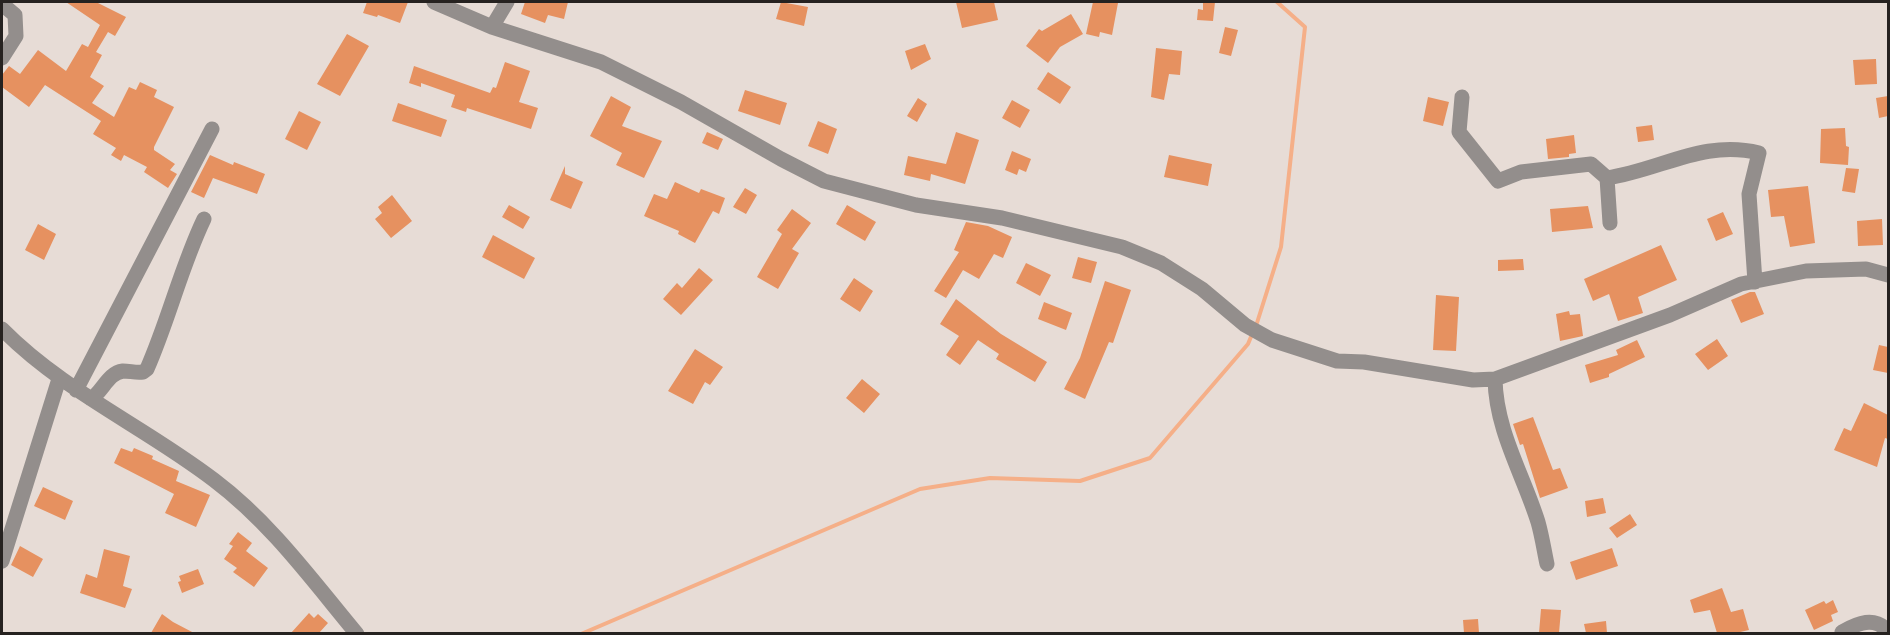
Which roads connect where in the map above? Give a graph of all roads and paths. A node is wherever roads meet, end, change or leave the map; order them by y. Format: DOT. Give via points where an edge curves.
graph roads {
  1 [pos="434,2"];
  2 [pos="506,2"];
  3 [pos="2,4"];
  4 [pos="492,27"];
  5 [pos="2,58"];
  6 [pos="1462,97"];
  7 [pos="212,129"];
  8 [pos="1607,178"];
  9 [pos="204,219"];
  10 [pos="1610,223"];
  11 [pos="1888,274"];
  12 [pos="1755,282"];
  13 [pos="2,329"];
  14 [pos="59,379"];
  15 [pos="1495,379"];
  16 [pos="76,390"];
  17 [pos="91,399"];
  18 [pos="2,561"];
  19 [pos="1547,564"];
  20 [pos="1888,631"];
  21 [pos="1842,632"];
  22 [pos="357,633"];
  1 -- 4 [label="street"];
  2 -- 4 [label="street"];
  3 -- 5 [label="street" via="15,15 16,36"];
  4 -- 15 [label="street" via="601,62 824,181 906,203 1002,218 1122,246 1161,263 1264,335 1337,361 1473,380"];
  6 -- 8 [label="street" via="1459,132 1498,180 1521,172 1591,164"];
  7 -- 16 [label="street"];
  8 -- 10 [label="street"];
  8 -- 12 [label="street" via="1663,165 1707,149 1738,147 1759,153 1749,194"];
  9 -- 17 [label="street" via="147,369 115,374 101,393"];
  11 -- 12 [label="street" via="1866,269 1806,271"];
  12 -- 15 [label="street" via="1741,284 1670,315"];
  13 -- 14 [label="street"];
  14 -- 16 [label="street"];
  14 -- 18 [label="street"];
  15 -- 19 [label="street" via="1505,437 1537,521"];
  16 -- 17 [label="street"];
  17 -- 22 [label="street" via="213,479 249,508"];
  20 -- 21 [label="street" via="1875,622 1861,622"];
}
